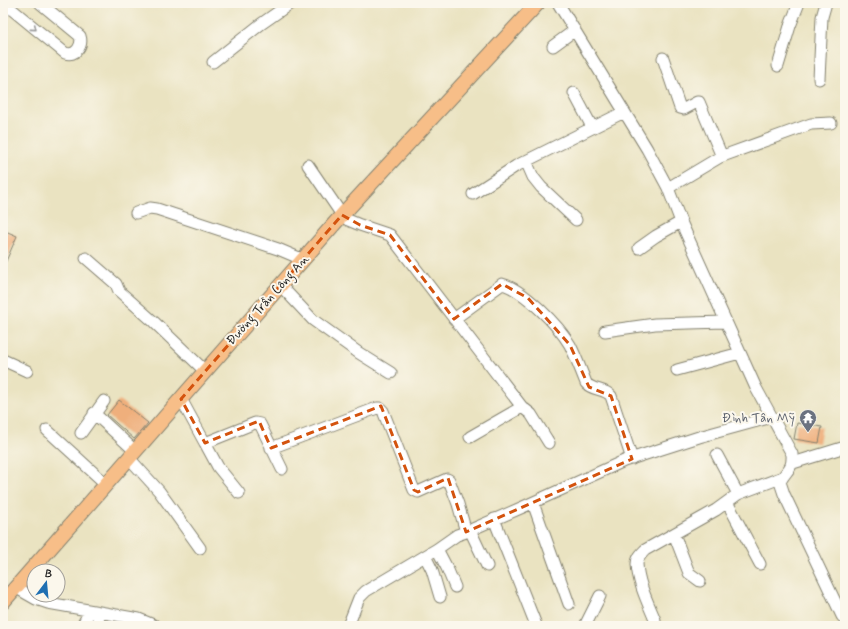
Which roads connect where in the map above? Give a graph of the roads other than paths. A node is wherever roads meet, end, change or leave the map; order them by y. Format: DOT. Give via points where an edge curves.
graph roads {
  1 [pos="4,3"];
  2 [pos="40,3"];
  3 [pos="291,3"];
  4 [pos="538,3"];
  5 [pos="558,3"];
  6 [pos="799,3"];
  7 [pos="826,3"];
  8 [pos="575,30"];
  9 [pos="553,46"];
  10 [pos="663,58"];
  11 [pos="213,62"];
  12 [pos="778,66"];
  13 [pos="819,79"];
  14 [pos="574,93"];
  15 [pos="624,112"];
  16 [pos="830,122"];
  17 [pos="592,127"];
  18 [pos="720,158"];
  19 [pos="526,161"];
  20 [pos="308,165"];
  21 [pos="668,188"];
  22 [pos="473,194"];
  23 [pos="136,213"];
  24 [pos="342,215"];
  25 [pos="576,220"];
  26 [pos="681,222"];
  27 [pos="639,248"];
  28 [pos="86,258"];
  29 [pos="304,260"];
  30 [pos="280,285"];
  31 [pos="454,319"];
  32 [pos="725,322"];
  33 [pos="605,331"];
  34 [pos="740,353"];
  35 [pos="3,360"];
  36 [pos="677,370"];
  37 [pos="27,371"];
  38 [pos="204,371"];
  39 [pos="391,373"];
  40 [pos="181,399"];
  41 [pos="104,401"];
  42 [pos="522,408"];
  43 [pos="94,414"];
  44 [pos="772,417"];
  45 [pos="47,430"];
  46 [pos="81,433"];
  47 [pos="470,437"];
  48 [pos="205,443"];
  49 [pos="548,443"];
  50 [pos="845,447"];
  51 [pos="271,448"];
  52 [pos="132,455"];
  53 [pos="717,456"];
  54 [pos="632,459"];
  55 [pos="793,463"];
  56 [pos="282,469"];
  57 [pos="783,477"];
  58 [pos="106,484"];
  59 [pos="239,493"];
  60 [pos="738,494"];
  61 [pos="727,502"];
  62 [pos="533,503"];
  63 [pos="494,519"];
  64 [pos="468,531"];
  65 [pos="674,534"];
  66 [pos="200,548"];
  67 [pos="437,549"];
  68 [pos="425,556"];
  69 [pos="760,564"];
  70 [pos="487,566"];
  71 [pos="700,581"];
  72 [pos="455,587"];
  73 [pos="16,588"];
  74 [pos="600,596"];
  75 [pos="440,597"];
  76 [pos="3,602"];
  77 [pos="568,604"];
  78 [pos="95,612"];
  79 [pos="845,619"];
  80 [pos="655,620"];
  81 [pos="536,625"];
  82 [pos="82,626"];
  83 [pos="97,626"];
  84 [pos="156,626"];
  85 [pos="348,626"];
  86 [pos="585,626"];
  1 -- 2 [label="street, one-way" via="65,53 74,53 80,47 80,36"];
  3 -- 11 [label="street"];
  4 -- 24 [label="main road, Đường Trần Công An"];
  5 -- 8 [label="street"];
  6 -- 12 [label="street"];
  7 -- 13 [label="street" via="822,17"];
  8 -- 9 [label="street"];
  8 -- 15 [label="street"];
  10 -- 18 [label="street" via="680,108 684,109 699,102 720,152"];
  14 -- 17 [label="street"];
  15 -- 17 [label="street"];
  15 -- 21 [label="street"];
  16 -- 18 [label="street" via="811,124"];
  17 -- 19 [label="street"];
  18 -- 21 [label="street"];
  19 -- 22 [label="street"];
  19 -- 25 [label="street" via="541,187"];
  20 -- 24 [label="street"];
  21 -- 26 [label="street"];
  23 -- 29 [label="street" via="157,208"];
  24 -- 29 [label="main road, Đường Trần Công An"];
  24 -- 31 [label="street" via="360,225 390,235"];
  26 -- 27 [label="street"];
  26 -- 32 [label="street"];
  28 -- 38 [label="street"];
  29 -- 30 [label="main road, Đường Trần Công An"];
  30 -- 38 [label="main road, Đường Trần Công An"];
  30 -- 39 [label="street" via="313,320"];
  31 -- 42 [label="street"];
  31 -- 54 [label="street" via="502,284 528,298 570,345 588,387 607,392 611,396"];
  32 -- 33 [label="street" via="655,324"];
  32 -- 34 [label="street"];
  34 -- 36 [label="street"];
  34 -- 44 [label="street"];
  35 -- 37 [label="street"];
  38 -- 40 [label="main road, Đường Trần Công An"];
  40 -- 48 [label="street"];
  40 -- 52 [label="main road, Đường Trần Công An"];
  41 -- 43 [label="street"];
  42 -- 47 [label="street"];
  42 -- 49 [label="street" via="531,414"];
  43 -- 46 [label="street"];
  43 -- 52 [label="street"];
  44 -- 54 [label="street"];
  44 -- 55 [label="street" via="792,454"];
  45 -- 58 [label="street"];
  48 -- 51 [label="street" via="258,423"];
  48 -- 59 [label="street" via="218,467"];
  50 -- 55 [label="street"];
  51 -- 56 [label="street"];
  51 -- 64 [label="street" via="380,408 414,490 418,492 447,479"];
  52 -- 58 [label="main road, Đường Trần Công An"];
  52 -- 66 [label="street"];
  53 -- 60 [label="street"];
  54 -- 62 [label="street"];
  55 -- 57 [label="street"];
  57 -- 60 [label="street"];
  57 -- 79 [label="street" via="780,482 788,505"];
  58 -- 73 [label="main road, Đường Trần Công An"];
  60 -- 61 [label="street"];
  61 -- 65 [label="street"];
  61 -- 69 [label="street"];
  62 -- 63 [label="street"];
  62 -- 77 [label="street"];
  63 -- 64 [label="street"];
  63 -- 81 [label="street"];
  64 -- 67 [label="street" via="449,539"];
  64 -- 70 [label="street"];
  65 -- 71 [label="street" via="689,572"];
  65 -- 80 [label="street" via="645,550 637,563"];
  67 -- 68 [label="street"];
  67 -- 72 [label="street"];
  68 -- 75 [label="street"];
  68 -- 85 [label="street" via="366,591 359,598"];
  73 -- 76 [label="main road, Đường Trần Công An"];
  73 -- 78 [label="street" via="48,603"];
  74 -- 86 [label="street"];
  78 -- 82 [label="street"];
  78 -- 83 [label="street"];
  78 -- 84 [label="street" via="139,619"];
}
